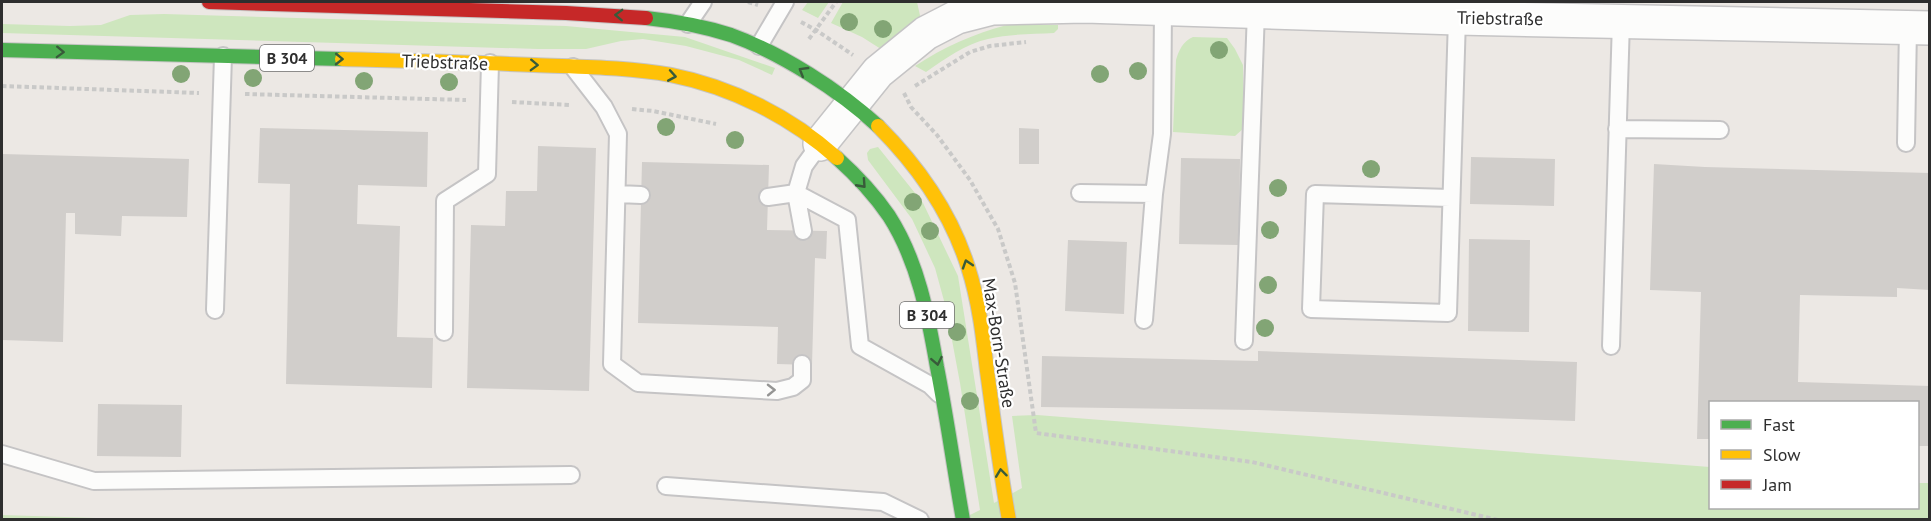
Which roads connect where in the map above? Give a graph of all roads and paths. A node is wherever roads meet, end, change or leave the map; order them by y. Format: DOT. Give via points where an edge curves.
graph roads {
  1 [pos="210,2"];
  2 [pos="704,2"];
  3 [pos="785,2"];
  4 [pos="836,2"];
  5 [pos="1163,8"];
  6 [pos="1256,11"];
  7 [pos="1438,12"];
  8 [pos="1621,21"];
  9 [pos="688,24"];
  10 [pos="1919,28"];
  11 [pos="1036,41"];
  12 [pos="759,46"];
  13 [pos="2,50"];
  14 [pos="223,56"];
  15 [pos="490,63"];
  16 [pos="572,66"];
  17 [pos="878,72"];
  18 [pos="904,93"];
  19 [pos="851,104"];
  20 [pos="1617,129"];
  21 [pos="1720,130"];
  22 [pos="1906,143"];
  23 [pos="820,144"];
  24 [pos="796,193"];
  25 [pos="1080,193"];
  26 [pos="618,194"];
  27 [pos="1154,194"];
  28 [pos="641,195"];
  29 [pos="768,197"];
  30 [pos="1450,198"];
  31 [pos="802,231"];
  32 [pos="215,310"];
  33 [pos="1144,320"];
  34 [pos="444,332"];
  35 [pos="1244,341"];
  36 [pos="1611,346"];
  37 [pos="802,364"];
  38 [pos="944,399"];
  39 [pos="1036,433"];
  40 [pos="2,454"];
  41 [pos="571,475"];
  42 [pos="666,486"];
  43 [pos="921,519"];
  44 [pos="963,519"];
  45 [pos="1009,519"];
  46 [pos="1498,519"];
  9 -- 1 [label="main road, B 304, one-way" via="636,16"];
  2 -- 9 [label="lane"];
  3 -- 12 [label="lane"];
  4 -- 17 [label="path" via="816,30"];
  5 -- 6 [label="street, Triebstraße"];
  5 -- 17 [label="street, Triebstraße" via="992,8 957,17 926,33"];
  5 -- 27 [label="lane" via="1162,134"];
  6 -- 7 [label="street, Triebstraße"];
  6 -- 35 [label="lane"];
  7 -- 8 [label="street, Triebstraße"];
  7 -- 30 [label="lane"];
  8 -- 10 [label="street, Triebstraße"];
  8 -- 20 [label="lane"];
  9 -- 12 [label="main road, B 304"];
  10 -- 22 [label="lane"];
  11 -- 18 [label="path" via="970,52"];
  19 -- 12 [label="main road, B 304, one-way"];
  13 -- 14 [label="main road, Triebstraße / B 304, one-way"];
  14 -- 15 [label="main road, Triebstraße / B 304, one-way"];
  14 -- 32 [label="lane"];
  15 -- 16 [label="main road, Triebstraße / B 304, one-way"];
  15 -- 34 [label="lane" via="487,174 445,201"];
  16 -- 23 [label="main road, Triebstraße / B 304, one-way" via="670,75 705,83 749,100"];
  16 -- 26 [label="lane" via="604,107 618,134"];
  17 -- 19 [label="street, Triebstraße"];
  19 -- 23 [label="street, Triebstraße"];
  45 -- 19 [label="main road, Max-Born-Straße / B 304, one-way" via="982,327 963,252 921,176 879,127"];
  20 -- 21 [label="lane"];
  20 -- 36 [label="lane"];
  23 -- 24 [label="lane" via="804,166"];
  23 -- 38 [label="main road, B 304, one-way" via="844,164 887,213 909,255 929,322"];
  24 -- 29 [label="lane"];
  24 -- 31 [label="lane"];
  24 -- 38 [label="lane" via="847,220 860,346 930,385"];
  25 -- 27 [label="lane"];
  26 -- 28 [label="lane"];
  26 -- 37 [label="lane, one-way" via="612,364 638,383 777,391 802,380"];
  27 -- 33 [label="lane"];
  30 -- 30 [label="lane" via="1448,314 1311,309 1315,194"];
  38 -- 44 [label="main road, B 304"];
  39 -- 46 [label="path" via="1252,462"];
  40 -- 41 [label="lane" via="94,481"];
  42 -- 43 [label="lane" via="883,502"];
}
